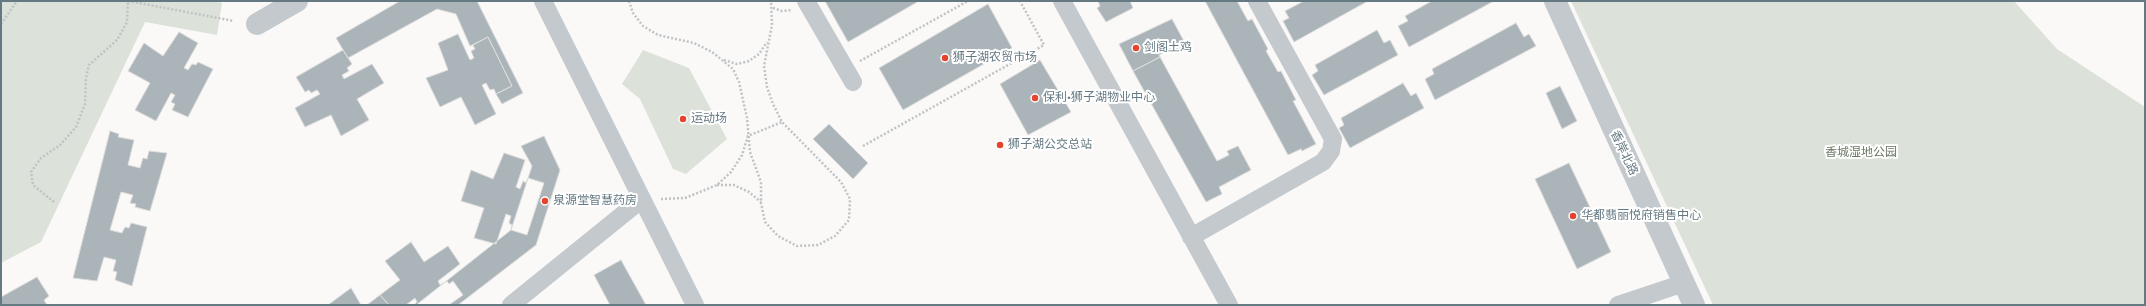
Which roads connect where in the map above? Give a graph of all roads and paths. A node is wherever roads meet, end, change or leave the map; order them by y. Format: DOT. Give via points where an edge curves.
graph roads {
  1 [pos="17,1"];
  2 [pos="128,1"];
  3 [pos="297,1"];
  4 [pos="544,1"];
  5 [pos="629,1"];
  6 [pos="771,1"];
  7 [pos="968,1"];
  8 [pos="1020,1"];
  9 [pos="1062,1"];
  10 [pos="1257,1"];
  11 [pos="1555,1"];
  12 [pos="802,3"];
  13 [pos="772,8"];
  14 [pos="234,21"];
  15 [pos="1,24"];
  16 [pos="257,24"];
  17 [pos="768,41"];
  18 [pos="723,60"];
  19 [pos="850,75"];
  20 [pos="782,122"];
  21 [pos="748,136"];
  22 [pos="864,146"];
  23 [pos="717,185"];
  24 [pos="642,199"];
  25 [pos="54,202"];
  26 [pos="761,202"];
  27 [pos="1191,237"];
  28 [pos="1684,283"];
  29 [pos="511,305"];
  30 [pos="695,305"];
  31 [pos="1230,305"];
  32 [pos="1618,305"];
  33 [pos="1694,305"];
  1 -- 15 [label="path"];
  2 -- 14 [label="path"];
  2 -- 25 [label="path" via="127,22 116,40 89,65 85,104 76,127 60,145 41,158 31,172 34,185"];
  3 -- 16 [label="street"];
  4 -- 24 [label="street"];
  5 -- 18 [label="path" via="633,13 643,26 658,35 694,43"];
  6 -- 13 [label="path"];
  7 -- 19 [label="path"];
  8 -- 22 [label="path" via="1044,45"];
  9 -- 27 [label="street"];
  10 -- 27 [label="street" via="1332,139 1331,151 1322,162"];
  11 -- 28 [label="street, 香岸北路"];
  12 -- 13 [label="path" via="791,10"];
  12 -- 19 [label="street"];
  13 -- 17 [label="path" via="772,25"];
  17 -- 18 [label="path" via="759,54 750,61 737,64"];
  17 -- 20 [label="path" via="764,66 767,88"];
  18 -- 21 [label="path" via="740,82"];
  20 -- 21 [label="path"];
  20 -- 26 [label="path" via="841,182 850,199 848,220 835,236 818,245 796,246 778,236 765,222"];
  21 -- 23 [label="path" via="742,155 731,172"];
  21 -- 26 [label="path" via="750,152 761,182"];
  23 -- 24 [label="path" via="685,198"];
  23 -- 26 [label="path" via="734,185 749,192"];
  24 -- 29 [label="street"];
  24 -- 30 [label="street"];
  27 -- 31 [label="street"];
  28 -- 32 [label="street"];
  28 -- 33 [label="street, 香岸北路"];
}
